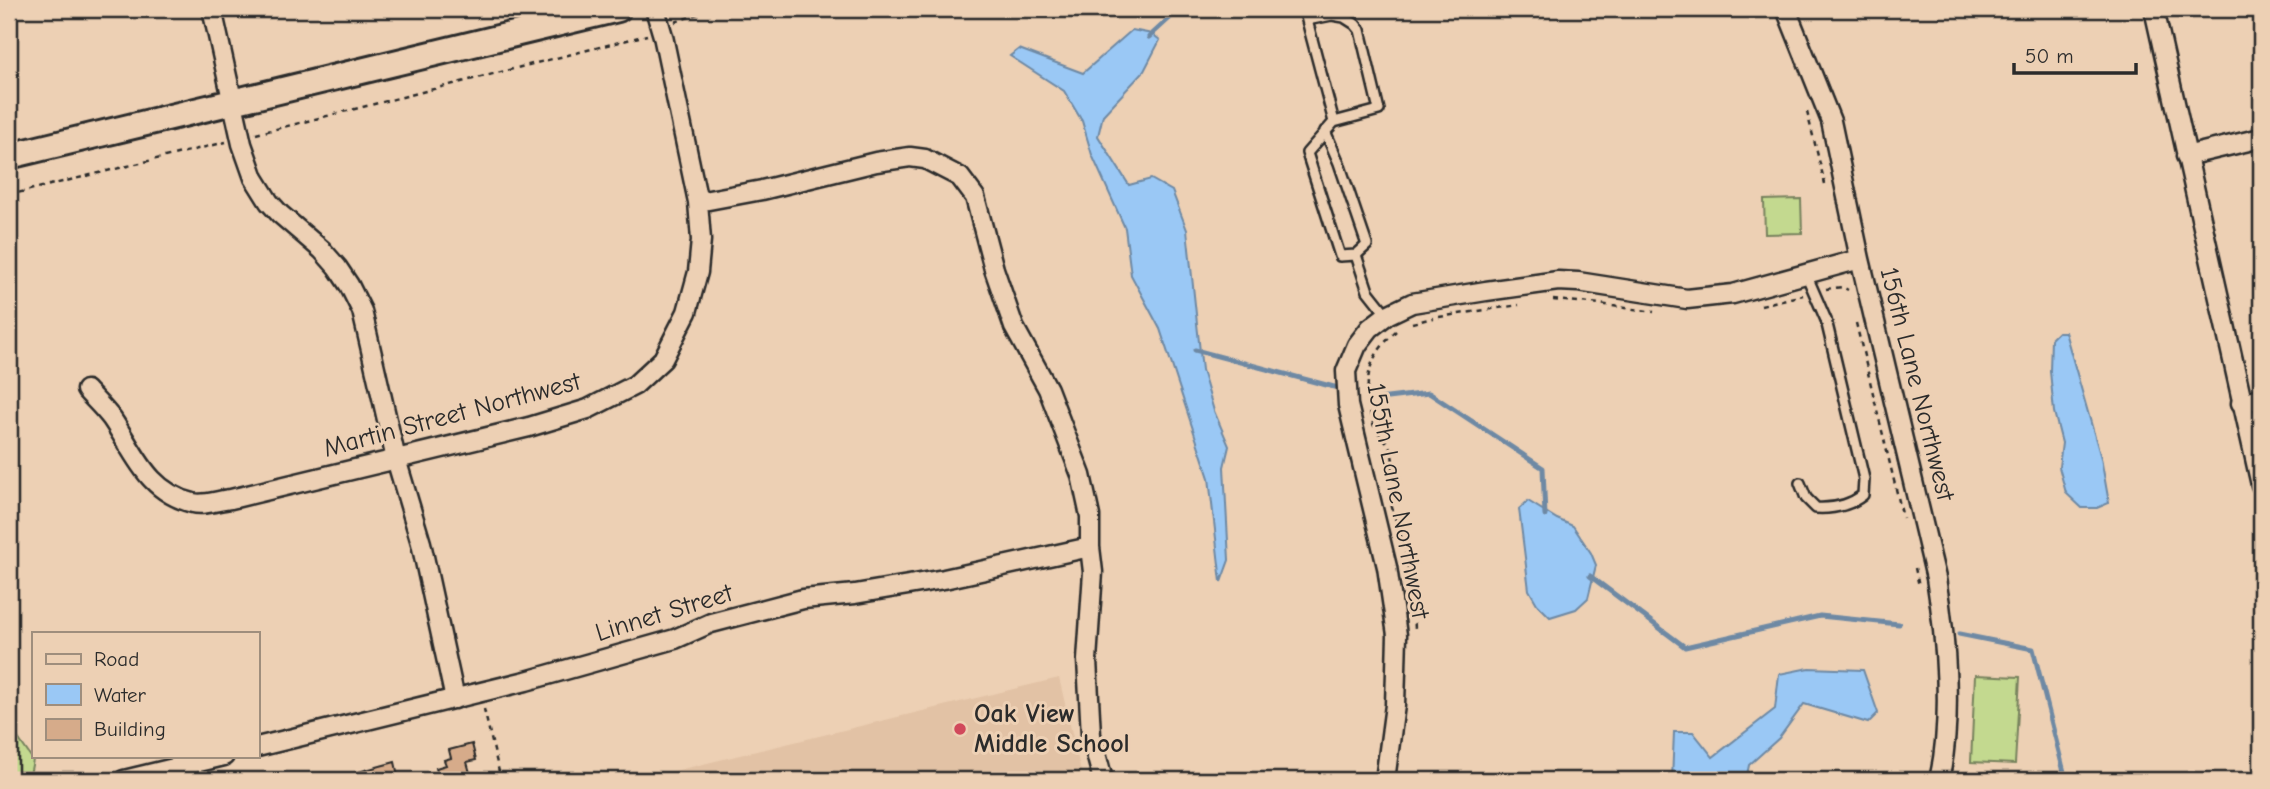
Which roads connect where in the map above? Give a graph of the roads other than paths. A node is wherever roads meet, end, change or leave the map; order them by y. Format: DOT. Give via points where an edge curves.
graph roads {
  1 [pos="212,9"];
  2 [pos="618,9"];
  3 [pos="655,9"];
  4 [pos="1304,9"];
  5 [pos="1786,9"];
  6 [pos="2154,9"];
  7 [pos="1307,20"];
  8 [pos="233,103"];
  9 [pos="1334,122"];
  10 [pos="1325,131"];
  11 [pos="2261,138"];
  12 [pos="9,156"];
  13 [pos="2186,156"];
  14 [pos="698,202"];
  15 [pos="1356,255"];
  16 [pos="1860,260"];
  17 [pos="1806,274"];
  18 [pos="1392,322"];
  19 [pos="86,390"];
  20 [pos="2261,398"];
  21 [pos="2241,402"];
  22 [pos="396,459"];
  23 [pos="1800,483"];
  24 [pos="2261,485"];
  25 [pos="1090,547"];
  26 [pos="455,699"];
  27 [pos="259,747"];
  28 [pos="215,758"];
  29 [pos="124,780"];
  30 [pos="1103,780"];
  31 [pos="1385,780"];
  32 [pos="1942,780"];
  1 -- 8 [label="street"];
  2 -- 8 [label="street"];
  3 -- 14 [label="street, Martin Street Northwest"];
  4 -- 7 [label="lane"];
  5 -- 16 [label="street, 156th Lane Northwest" via="1831,121"];
  6 -- 13 [label="street"];
  7 -- 9 [label="lane"];
  7 -- 9 [label="lane" via="1344,17 1360,30 1379,110"];
  8 -- 12 [label="street"];
  8 -- 22 [label="street" via="254,178 269,202 337,267 362,311"];
  9 -- 10 [label="lane"];
  10 -- 15 [label="lane" via="1367,245"];
  10 -- 15 [label="lane" via="1307,153 1340,256"];
  11 -- 13 [label="street"];
  13 -- 21 [label="street"];
  14 -- 22 [label="street, Martin Street Northwest" via="698,272 687,312 663,359 635,385 588,409 530,427"];
  14 -- 25 [label="street" via="910,157 925,159 960,177 975,197 1014,327 1065,429 1090,516"];
  15 -- 18 [label="lane" via="1368,291"];
  16 -- 17 [label="street"];
  16 -- 32 [label="street, 156th Lane Northwest" via="1942,612 1946,718"];
  17 -- 18 [label="street" via="1733,294 1687,299 1558,281 1412,303"];
  17 -- 23 [label="lane" via="1826,320 1864,479 1863,495 1852,503 1816,508"];
  18 -- 31 [label="street, 155th Lane Northwest" via="1370,328 1346,371 1349,405 1387,567 1397,635 1395,705"];
  19 -- 22 [label="street, Martin Street Northwest" via="155,484 195,504"];
  20 -- 21 [label="street"];
  21 -- 24 [label="street"];
  22 -- 26 [label="street" via="421,543"];
  25 -- 26 [label="street, Linnet Street" via="944,579 803,599"];
  25 -- 30 [label="street" via="1090,723"];
  26 -- 27 [label="street, Linnet Street"];
  28 -- 29 [label="street"];
}
